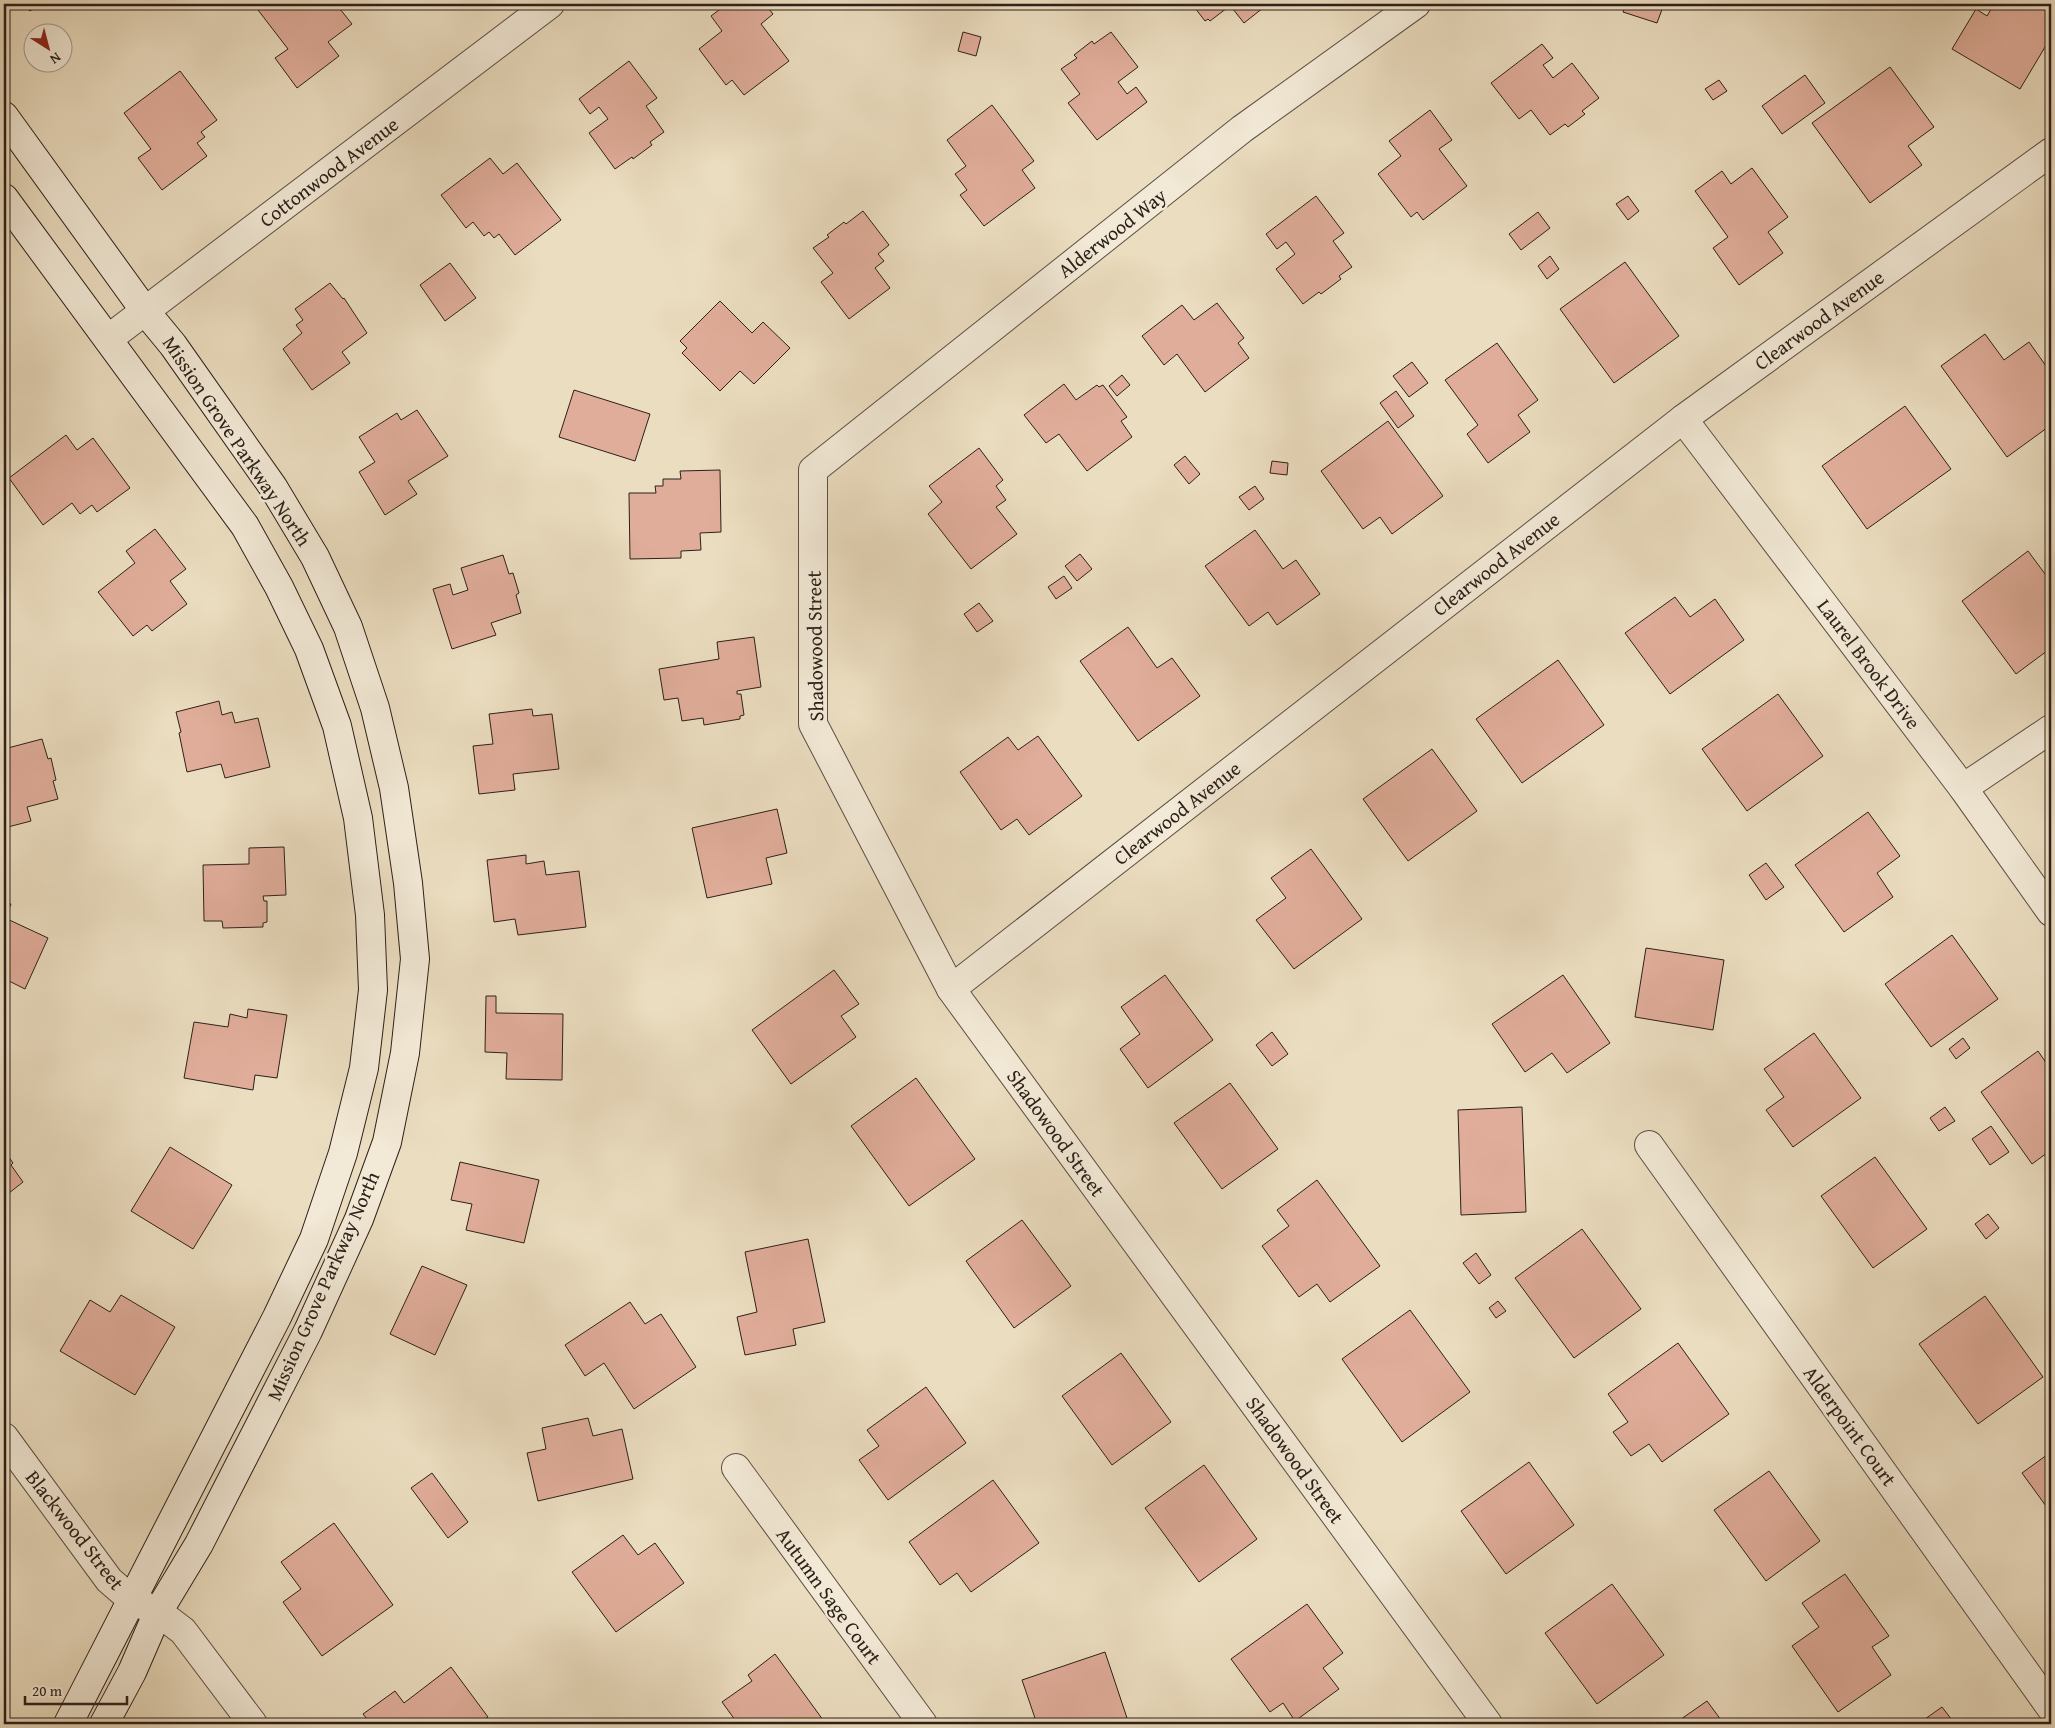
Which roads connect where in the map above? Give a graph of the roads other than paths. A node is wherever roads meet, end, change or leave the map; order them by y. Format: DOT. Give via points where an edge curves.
graph roads {
  1 [pos="550,4"];
  2 [pos="1416,4"];
  3 [pos="4,116"];
  4 [pos="2051,152"];
  5 [pos="4,198"];
  6 [pos="145,311"];
  7 [pos="108,339"];
  8 [pos="1683,419"];
  9 [pos="813,470"];
  10 [pos="2051,729"];
  11 [pos="1963,788"];
  12 [pos="2051,912"];
  13 [pos="951,989"];
  14 [pos="1649,1145"];
  15 [pos="4,1437"];
  16 [pos="736,1468"];
  17 [pos="132,1600"];
  18 [pos="158,1612"];
  19 [pos="2051,1708"];
  20 [pos="68,1724"];
  21 [pos="104,1724"];
  22 [pos="253,1724"];
  23 [pos="923,1724"];
  24 [pos="1488,1724"];
  1 -- 6 [label="street, Cottonwood Avenue"];
  2 -- 9 [label="street, Alderwood Way" via="1242,129"];
  3 -- 6 [label="street, Mission Grove Parkway North"];
  4 -- 8 [label="street, Clearwood Avenue"];
  5 -- 7 [label="street, Mission Grove Parkway North"];
  6 -- 7 [label="street, Cottonwood Avenue"];
  6 -- 18 [label="street, Mission Grove Parkway North" via="173,345 273,487 316,557 348,627 376,708 394,788 415,959 405,1053 387,1142 358,1219 308,1331 199,1544"];
  7 -- 17 [label="street, Mission Grove Parkway North" via="244,526 279,586 309,649 337,726 358,818 370,915 373,990 364,1068 343,1153 314,1239 277,1318"];
  8 -- 11 [label="street, Laurel Brook Drive"];
  8 -- 13 [label="street, Clearwood Avenue"];
  9 -- 13 [label="street, Shadowood Street" via="813,724"];
  10 -- 11 [label="street"];
  11 -- 12 [label="street, Laurel Brook Drive"];
  13 -- 24 [label="street, Shadowood Street"];
  14 -- 19 [label="street, Alderpoint Court"];
  15 -- 17 [label="street, Blackwood Street" via="109,1580"];
  16 -- 23 [label="street, Autumn Sage Court"];
  17 -- 18 [label="street, Blackwood Street"];
  17 -- 20 [label="street, Mission Grove Parkway North"];
  18 -- 21 [label="street, Mission Grove Parkway North" via="132,1672"];
  18 -- 22 [label="street, Blackwood Street" via="182,1631"];
}
